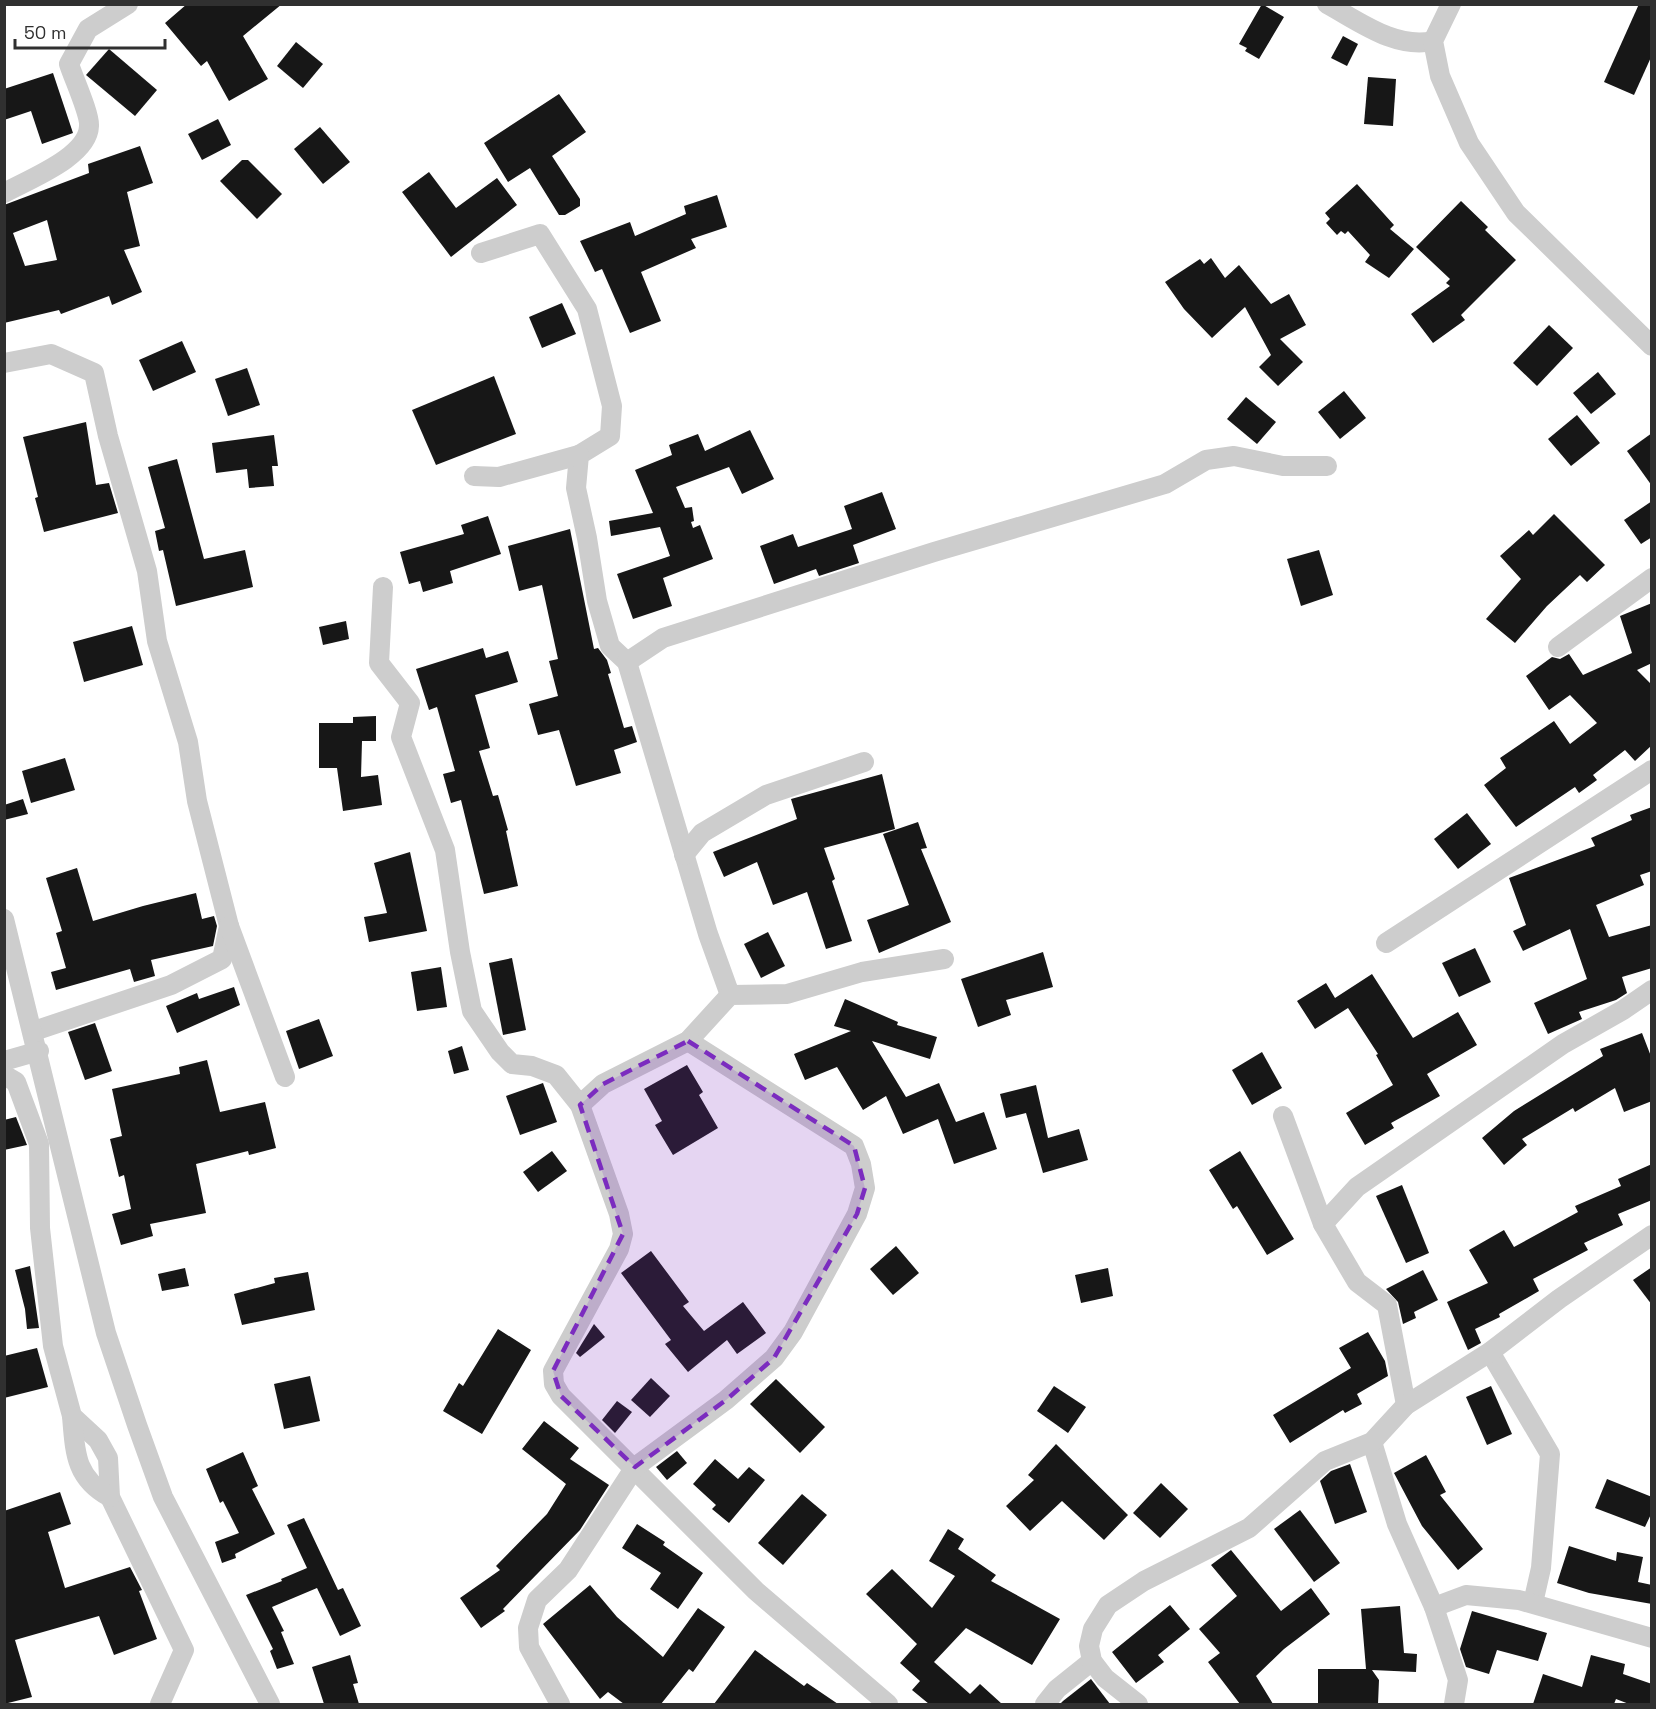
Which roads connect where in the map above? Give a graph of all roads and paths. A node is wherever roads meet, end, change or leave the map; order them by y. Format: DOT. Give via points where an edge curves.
graph roads {
  1 [pos="128,4"];
  2 [pos="1327,4"];
  3 [pos="1452,4"];
  4 [pos="1433,41"];
  5 [pos="4,193"];
  6 [pos="482,253"];
  7 [pos="1652,346"];
  8 [pos="4,363"];
  9 [pos="579,455"];
  10 [pos="1327,466"];
  11 [pos="474,476"];
  12 [pos="1652,579"];
  13 [pos="383,587"];
  14 [pos="1558,647"];
  15 [pos="627,662"];
  16 [pos="864,762"];
  17 [pos="1652,771"];
  18 [pos="676,827"];
  19 [pos="702,833"];
  20 [pos="684,855"];
  21 [pos="4,919"];
  22 [pos="230,926"];
  23 [pos="1386,943"];
  24 [pos="9,954"];
  25 [pos="944,959"];
  26 [pos="1652,990"];
  27 [pos="730,995"];
  28 [pos="34,1031"];
  29 [pos="688,1041"];
  30 [pos="39,1051"];
  31 [pos="4,1061"];
  32 [pos="4,1075"];
  33 [pos="285,1077"];
  34 [pos="580,1105"];
  35 [pos="1283,1116"];
  36 [pos="39,1144"];
  37 [pos="63,1149"];
  38 [pos="1323,1224"];
  39 [pos="1652,1235"];
  40 [pos="1490,1352"];
  41 [pos="1406,1405"];
  42 [pos="72,1416"];
  43 [pos="1372,1442"];
  44 [pos="635,1467"];
  45 [pos="110,1497"];
  46 [pos="1533,1604"];
  47 [pos="1434,1607"];
  48 [pos="1652,1638"];
  49 [pos="1092,1661"];
  50 [pos="160,1704"];
  51 [pos="270,1704"];
  52 [pos="560,1704"];
  53 [pos="888,1704"];
  54 [pos="1045,1704"];
  55 [pos="1138,1704"];
  56 [pos="1454,1704"];
  1 -- 5 [label="street" via="88,29 69,64 89,125 84,145"];
  2 -- 4 [label="street" via="1394,39 1419,44"];
  3 -- 4 [label="street"];
  4 -- 7 [label="street" via="1440,76 1469,143 1515,213"];
  6 -- 9 [label="street" via="540,234 588,309 612,406 610,436"];
  8 -- 22 [label="street" via="51,354 94,373 147,571 157,641 188,742 197,801"];
  9 -- 11 [label="street" via="499,477"];
  9 -- 15 [label="street" via="576,488 597,601 610,646"];
  10 -- 15 [label="street" via="1283,466 1234,456 1206,460 1165,484 663,638"];
  12 -- 14 [label="street"];
  13 -- 34 [label="street" via="379,663 410,703 401,737 445,850 472,1011 512,1064 556,1075"];
  15 -- 18 [label="street"];
  16 -- 19 [label="street" via="766,795"];
  17 -- 23 [label="street"];
  18 -- 19 [label="street"];
  18 -- 20 [label="street"];
  19 -- 20 [label="street"];
  20 -- 27 [label="street"];
  21 -- 24 [label="street"];
  22 -- 28 [label="street" via="222,959 171,985"];
  22 -- 33 [label="street"];
  24 -- 28 [label="street"];
  25 -- 27 [label="street" via="862,972 787,994"];
  26 -- 38 [label="street" via="1563,1044 1358,1187"];
  27 -- 29 [label="street"];
  28 -- 30 [label="street"];
  29 -- 34 [label="street" via="603,1084"];
  29 -- 44 [label="street" via="854,1146 865,1188 857,1214 793,1332 774,1358 726,1400"];
  30 -- 31 [label="street"];
  30 -- 37 [label="street"];
  32 -- 36 [label="street" via="16,1082"];
  34 -- 44 [label="street" via="623,1234 619,1249 553,1371 554,1384 561,1396"];
  35 -- 38 [label="street"];
  36 -- 37 [label="street"];
  36 -- 42 [label="street" via="40,1227 53,1346"];
  37 -- 51 [label="street" via="106,1333 163,1497"];
  38 -- 41 [label="street" via="1356,1282 1387,1305"];
  39 -- 40 [label="street"];
  40 -- 41 [label="street"];
  40 -- 46 [label="street" via="1550,1454 1541,1568"];
  41 -- 43 [label="street"];
  42 -- 45 [label="street" via="98,1440 108,1458"];
  42 -- 45 [label="street" via="76,1456 92,1487"];
  43 -- 47 [label="street" via="1397,1524"];
  43 -- 49 [label="street" via="1325,1461 1249,1528 1144,1581 1108,1605 1093,1629 1089,1646"];
  44 -- 52 [label="street" via="568,1570 537,1600 528,1628 529,1647"];
  44 -- 53 [label="street" via="756,1591"];
  45 -- 50 [label="street" via="184,1650"];
  46 -- 47 [label="street" via="1466,1595"];
  46 -- 48 [label="street"];
  47 -- 56 [label="street" via="1458,1680"];
  49 -- 54 [label="street"];
  49 -- 55 [label="street" via="1105,1678"];
}
